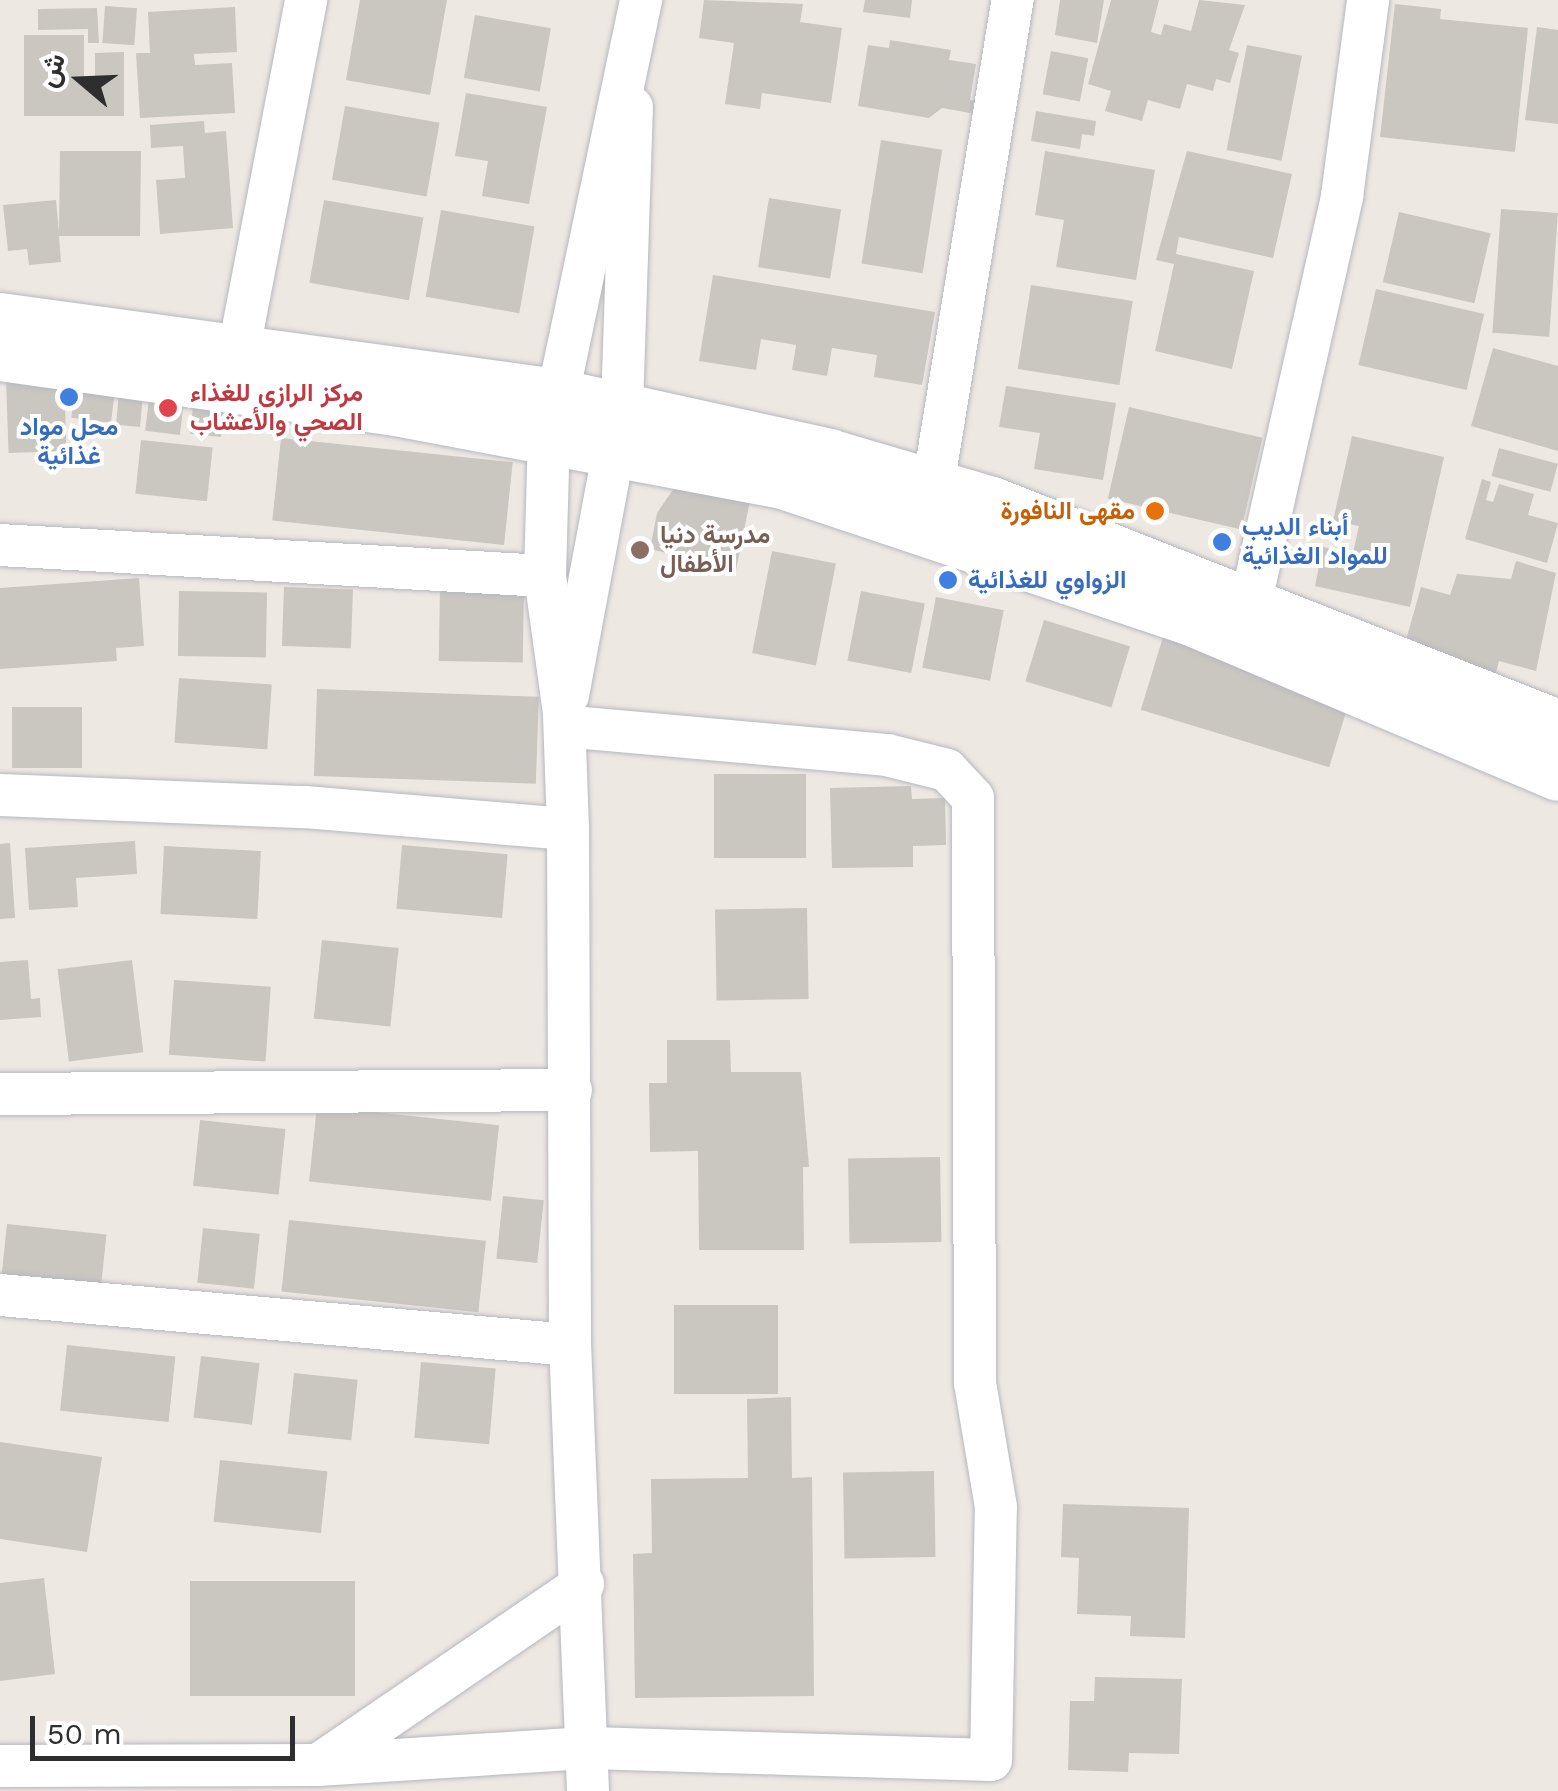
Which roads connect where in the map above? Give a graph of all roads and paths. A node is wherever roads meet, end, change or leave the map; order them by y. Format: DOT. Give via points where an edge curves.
graph roads {
  1 [pos="306,0"];
  2 [pos="642,0"];
  3 [pos="1014,0"];
  4 [pos="1368,0"];
  5 [pos="630,76"];
  6 [pos="0,318"];
  7 [pos="239,349"];
  8 [pos="0,356"];
  9 [pos="553,416"];
  10 [pos="617,428"];
  11 [pos="933,486"];
  12 [pos="0,545"];
  13 [pos="545,576"];
  14 [pos="1251,601"];
  15 [pos="1556,716"];
  16 [pos="564,720"];
  17 [pos="1558,775"];
  18 [pos="0,795"];
  19 [pos="568,829"];
  20 [pos="571,1090"];
  21 [pos="0,1094"];
  22 [pos="0,1295"];
  23 [pos="570,1345"];
  24 [pos="583,1584"];
  25 [pos="590,1748"];
  26 [pos="318,1765"];
  27 [pos="0,1766"];
  28 [pos="992,1776"];
  29 [pos="588,1791"];
  1 -- 7 [label="street"];
  2 -- 5 [label="street"];
  3 -- 11 [label="street"];
  4 -- 14 [label="street" via="1342,196"];
  5 -- 9 [label="street" via="602,167"];
  5 -- 10 [label="street" via="635,166"];
  6 -- 7 [label="street"];
  7 -- 9 [label="street"];
  8 -- 9 [label="street"];
  9 -- 10 [label="street"];
  9 -- 13 [label="street"];
  10 -- 11 [label="street"];
  10 -- 16 [label="street"];
  10 -- 17 [label="street" via="1187,618"];
  11 -- 14 [label="street"];
  12 -- 13 [label="street"];
  13 -- 16 [label="street"];
  14 -- 15 [label="street"];
  16 -- 19 [label="street"];
  16 -- 28 [label="street" via="887,755 947,770 973,798 975,1383 996,1507"];
  18 -- 19 [label="street" via="305,807"];
  19 -- 20 [label="street"];
  20 -- 21 [label="street"];
  20 -- 23 [label="street"];
  22 -- 23 [label="street"];
  23 -- 24 [label="street"];
  24 -- 25 [label="street"];
  24 -- 26 [label="street"];
  25 -- 26 [label="street"];
  25 -- 28 [label="street"];
  25 -- 29 [label="street"];
  26 -- 27 [label="street"];
}
